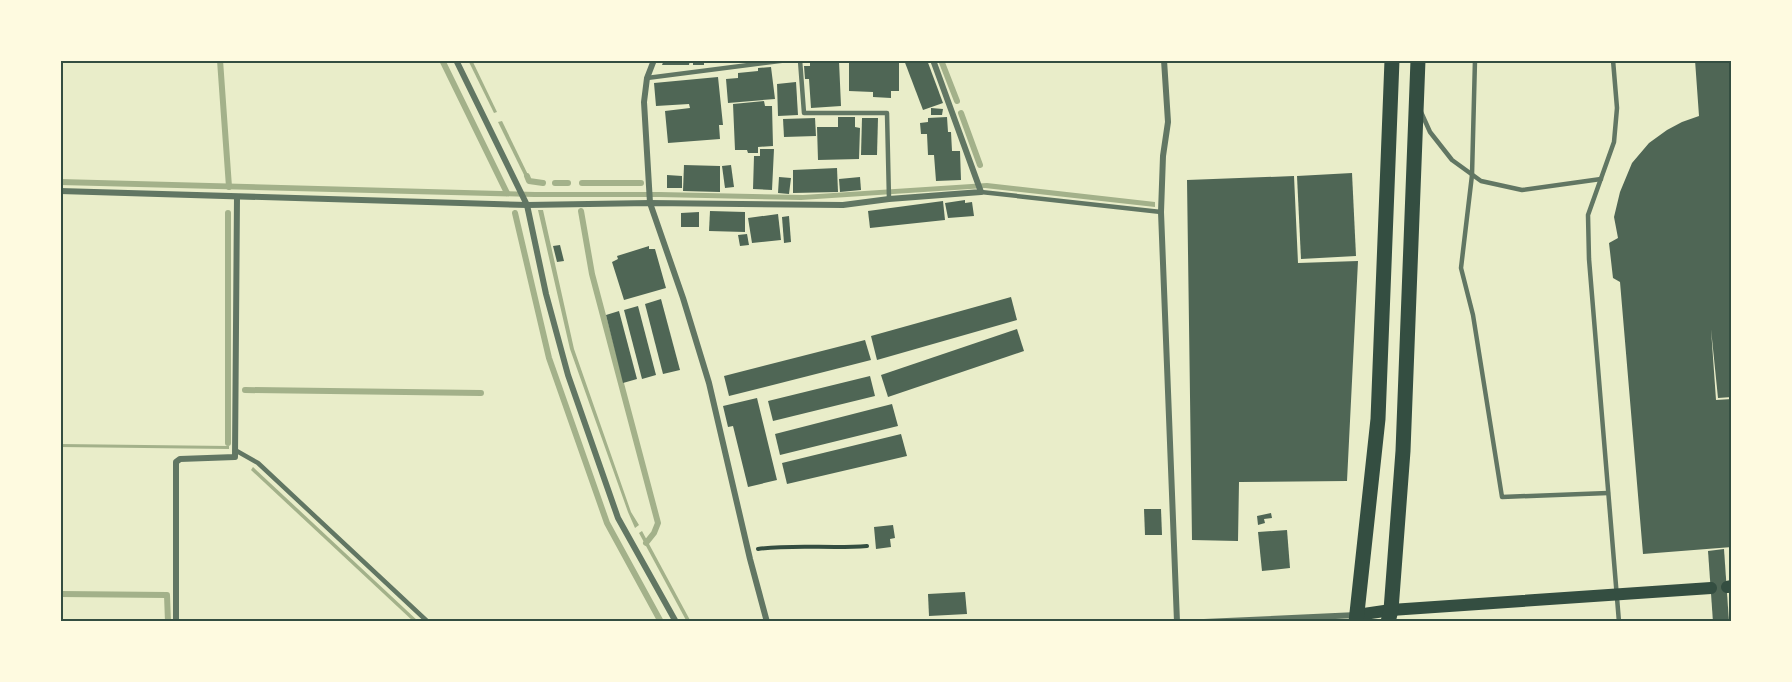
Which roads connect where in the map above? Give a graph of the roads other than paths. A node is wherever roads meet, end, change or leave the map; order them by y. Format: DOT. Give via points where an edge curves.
graph roads {
  1 [pos="456,60"];
  2 [pos="654,60"];
  3 [pos="788,60"];
  4 [pos="800,60"];
  5 [pos="933,60"];
  6 [pos="1164,60"];
  7 [pos="1392,60"];
  8 [pos="1418,60"];
  9 [pos="1475,60"];
  10 [pos="1613,60"];
  11 [pos="646,78"];
  12 [pos="1417,102"];
  13 [pos="1472,175"];
  14 [pos="1601,179"];
  15 [pos="60,191"];
  16 [pos="981,192"];
  17 [pos="237,197"];
  18 [pos="889,199"];
  19 [pos="650,203"];
  20 [pos="527,205"];
  21 [pos="1161,212"];
  22 [pos="235,450"];
  23 [pos="1608,493"];
  24 [pos="1711,588"];
  25 [pos="1616,595"];
  26 [pos="1390,616"];
  27 [pos="1357,619"];
  28 [pos="176,622"];
  29 [pos="428,622"];
  30 [pos="676,622"];
  31 [pos="767,622"];
  32 [pos="1177,622"];
  33 [pos="1204,622"];
  34 [pos="1619,622"];
  1 -- 20 [label="street"];
  2 -- 11 [label="street"];
  3 -- 11 [label="lane"];
  4 -- 18 [label="lane" via="804,113 887,112"];
  5 -- 16 [label="street"];
  6 -- 21 [label="street" via="1168,122"];
  7 -- 27 [label="highway" via="1378,419"];
  8 -- 12 [label="highway"];
  9 -- 13 [label="lane"];
  10 -- 14 [label="lane" via="1617,108 1614,142"];
  11 -- 19 [label="street"];
  12 -- 13 [label="lane" via="1430,132 1452,160"];
  12 -- 26 [label="highway" via="1402,452"];
  13 -- 14 [label="lane" via="1481,181 1522,190"];
  13 -- 23 [label="lane" via="1461,268 1473,315 1502,497"];
  14 -- 23 [label="lane" via="1588,215"];
  15 -- 17 [label="street"];
  16 -- 18 [label="street"];
  16 -- 21 [label="lane"];
  17 -- 20 [label="street"];
  17 -- 22 [label="street"];
  18 -- 19 [label="street" via="843,205"];
  19 -- 20 [label="street"];
  19 -- 31 [label="street" via="709,383"];
  20 -- 30 [label="street" via="568,375 618,518"];
  21 -- 32 [label="street"];
  22 -- 28 [label="street" via="235,457 176,462"];
  22 -- 29 [label="lane" via="258,463"];
  23 -- 25 [label="lane"];
  24 -- 25 [label="main road"];
  25 -- 26 [label="main road"];
  25 -- 34 [label="lane"];
  26 -- 27 [label="main road"];
  27 -- 33 [label="street"];
}
